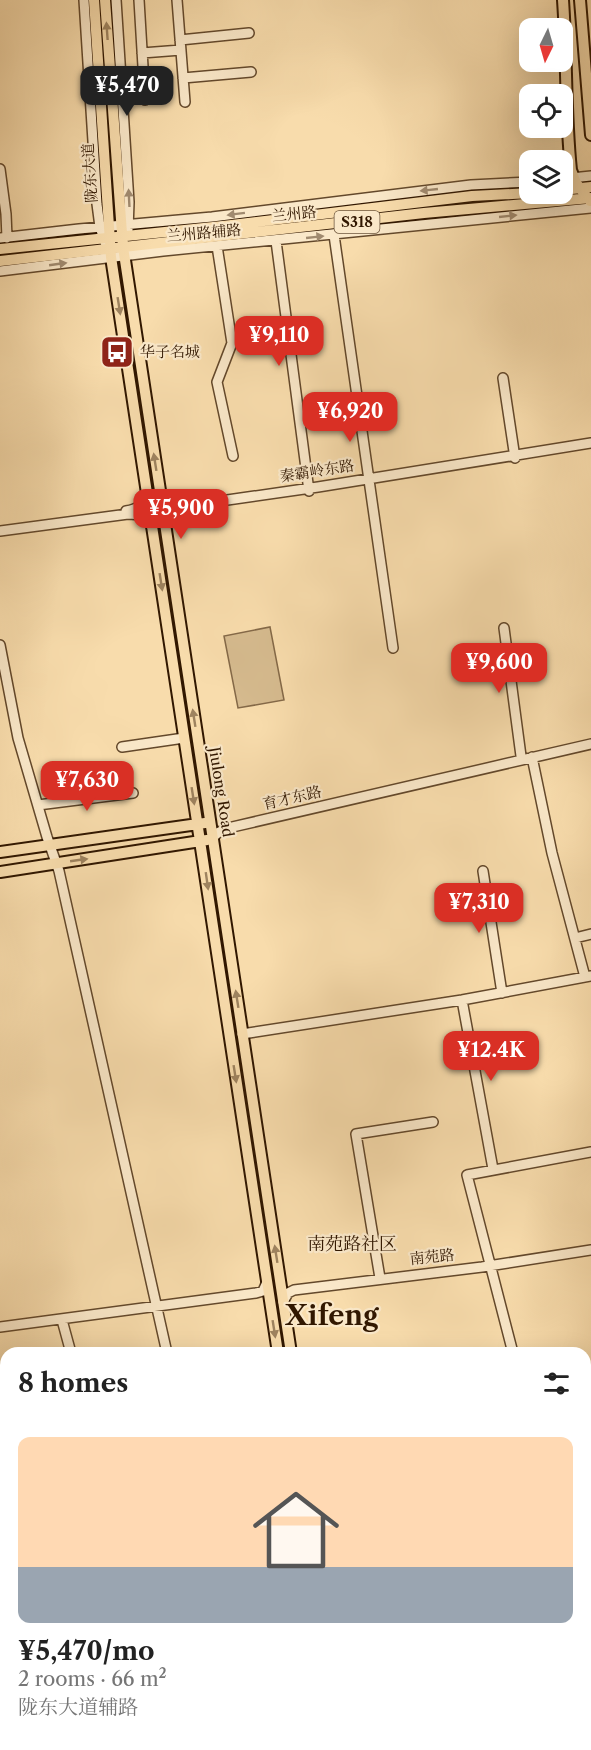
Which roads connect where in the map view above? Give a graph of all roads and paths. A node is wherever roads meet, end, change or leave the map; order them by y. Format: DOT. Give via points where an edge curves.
graph roads {
  1 [pos="84,0"];
  2 [pos="94,0"];
  3 [pos="105,0"];
  4 [pos="116,0"];
  5 [pos="139,0"];
  6 [pos="177,0"];
  7 [pos="563,0"];
  8 [pos="580,0"];
  9 [pos="249,33"];
  10 [pos="180,40"];
  11 [pos="181,50"];
  12 [pos="142,53"];
  13 [pos="250,72"];
  14 [pos="183,78"];
  15 [pos="145,100"];
  16 [pos="185,102"];
  17 [pos="591,135"];
  18 [pos="0,169"];
  19 [pos="591,176"];
  20 [pos="519,183"];
  21 [pos="583,192"];
  22 [pos="519,193"];
  23 [pos="334,235"];
  24 [pos="3,238"];
  25 [pos="116,239"];
  26 [pos="276,241"];
  27 [pos="217,246"];
  28 [pos="0,249"];
  29 [pos="0,261"];
  30 [pos="0,272"];
  31 [pos="503,378"];
  32 [pos="591,444"];
  33 [pos="233,456"];
  34 [pos="515,456"];
  35 [pos="369,480"];
  36 [pos="309,489"];
  37 [pos="147,493"];
  38 [pos="160,494"];
  39 [pos="152,527"];
  40 [pos="165,527"];
  41 [pos="0,530"];
  42 [pos="504,628"];
  43 [pos="0,645"];
  44 [pos="393,648"];
  45 [pos="184,738"];
  46 [pos="591,742"];
  47 [pos="122,747"];
  48 [pos="521,756"];
  49 [pos="532,757"];
  50 [pos="133,793"];
  51 [pos="38,805"];
  52 [pos="198,823"];
  53 [pos="210,824"];
  54 [pos="212,838"];
  55 [pos="201,842"];
  56 [pos="50,845"];
  57 [pos="0,852"];
  58 [pos="56,863"];
  59 [pos="483,871"];
  60 [pos="0,872"];
  61 [pos="591,934"];
  62 [pos="575,938"];
  63 [pos="588,977"];
  64 [pos="502,993"];
  65 [pos="462,1000"];
  66 [pos="242,1034"];
  67 [pos="433,1122"];
  68 [pos="591,1152"];
  69 [pos="493,1168"];
  70 [pos="591,1248"];
  71 [pos="491,1264"];
  72 [pos="380,1277"];
  73 [pos="280,1280"];
  74 [pos="267,1282"];
  75 [pos="283,1302"];
  76 [pos="271,1304"];
  77 [pos="156,1308"];
  78 [pos="62,1321"];
  79 [pos="0,1329"];
  80 [pos="69,1347"];
  81 [pos="166,1347"];
  82 [pos="277,1347"];
  83 [pos="290,1347"];
  84 [pos="512,1347"];
  1 -- 25 [label="street" via="97,204"];
  2 -- 25 [label="main road, 陇东大道"];
  25 -- 3 [label="main road, 陇东大道, one-way"];
  25 -- 4 [label="street, one-way" via="129,202"];
  5 -- 12 [label="street"];
  6 -- 10 [label="street"];
  7 -- 21 [label="main road" via="570,159"];
  8 -- 17 [label="main road"];
  9 -- 10 [label="street"];
  10 -- 11 [label="street"];
  11 -- 12 [label="street"];
  11 -- 14 [label="street"];
  12 -- 15 [label="street"];
  13 -- 14 [label="street"];
  14 -- 16 [label="street"];
  18 -- 24 [label="street" via="6,214"];
  19 -- 21 [label="street, 兰州路辅路"];
  20 -- 25 [label="street, 兰州路辅路, one-way" via="212,216"];
  23 -- 21 [label="street, 兰州路辅路, one-way"];
  21 -- 25 [label="main road, 兰州路 / S318" via="472,208"];
  22 -- 25 [label="main road, 兰州路 / S318"];
  26 -- 23 [label="street, 兰州路辅路, one-way"];
  23 -- 35 [label="street"];
  24 -- 25 [label="street, 兰州路辅路"];
  25 -- 27 [label="street, 兰州路辅路"];
  25 -- 28 [label="main road, 兰州路 / S318"];
  25 -- 29 [label="main road, 兰州路 / S318"];
  30 -- 25 [label="street, 兰州路辅路, one-way"];
  25 -- 37 [label="main road, Jiulong Road, one-way"];
  38 -- 25 [label="main road, Jiulong Road, one-way"];
  26 -- 27 [label="street, 兰州路辅路"];
  26 -- 36 [label="street"];
  27 -- 33 [label="street" via="232,343 218,382"];
  31 -- 34 [label="street"];
  32 -- 34 [label="street, 秦霸岭东路"];
  34 -- 35 [label="street, 秦霸岭东路"];
  35 -- 36 [label="street, 秦霸岭东路"];
  35 -- 44 [label="street"];
  36 -- 38 [label="street, 秦霸岭东路" via="179,507 169,505"];
  36 -- 40 [label="street, 秦霸岭东路" via="179,510 170,516"];
  37 -- 39 [label="main road, Jiulong Road"];
  37 -- 41 [label="street" via="143,504 134,509"];
  38 -- 40 [label="main road, Jiulong Road"];
  39 -- 41 [label="street" via="146,518 128,514"];
  39 -- 45 [label="main road, Jiulong Road, one-way"];
  53 -- 40 [label="main road, Jiulong Road, one-way"];
  42 -- 48 [label="street"];
  43 -- 51 [label="street" via="18,738"];
  45 -- 47 [label="street"];
  45 -- 52 [label="main road, Jiulong Road, one-way"];
  46 -- 48 [label="street, 育才东路"];
  46 -- 49 [label="street, 育才东路"];
  48 -- 53 [label="street, 育才东路" via="227,824"];
  49 -- 54 [label="street, 育才东路" via="228,828"];
  49 -- 62 [label="street"];
  50 -- 51 [label="street"];
  51 -- 56 [label="street"];
  52 -- 53 [label="main road, 育才东路"];
  52 -- 55 [label="main road, Jiulong Road"];
  52 -- 56 [label="main road, 育才东路"];
  53 -- 54 [label="main road, Jiulong Road"];
  54 -- 55 [label="main road, 育才东路"];
  66 -- 54 [label="main road, Jiulong Road, one-way"];
  58 -- 55 [label="main road, 育才东路, one-way"];
  55 -- 74 [label="main road, Jiulong Road, one-way"];
  56 -- 57 [label="main road, 育才东路"];
  56 -- 58 [label="street"];
  58 -- 60 [label="main road, 育才东路"];
  58 -- 77 [label="street"];
  59 -- 64 [label="street"];
  61 -- 62 [label="street"];
  62 -- 63 [label="street"];
  63 -- 64 [label="street"];
  64 -- 65 [label="street"];
  65 -- 66 [label="street"];
  65 -- 69 [label="street"];
  73 -- 66 [label="main road, Jiulong Road, one-way"];
  67 -- 72 [label="street" via="356,1134"];
  68 -- 69 [label="street"];
  69 -- 71 [label="street" via="467,1175"];
  70 -- 71 [label="street, 南苑路"];
  71 -- 72 [label="street, 南苑路"];
  71 -- 84 [label="street"];
  72 -- 73 [label="street, 南苑路" via="289,1287"];
  72 -- 75 [label="street, 南苑路" via="294,1290"];
  73 -- 75 [label="main road, Jiulong Road"];
  74 -- 76 [label="main road, Jiulong Road"];
  74 -- 77 [label="street" via="263,1291 256,1293"];
  75 -- 83 [label="main road, Jiulong Road"];
  76 -- 77 [label="street" via="256,1296"];
  76 -- 82 [label="main road, Jiulong Road, one-way"];
  77 -- 78 [label="street"];
  77 -- 81 [label="street"];
  78 -- 79 [label="street"];
  78 -- 80 [label="street"];
}
